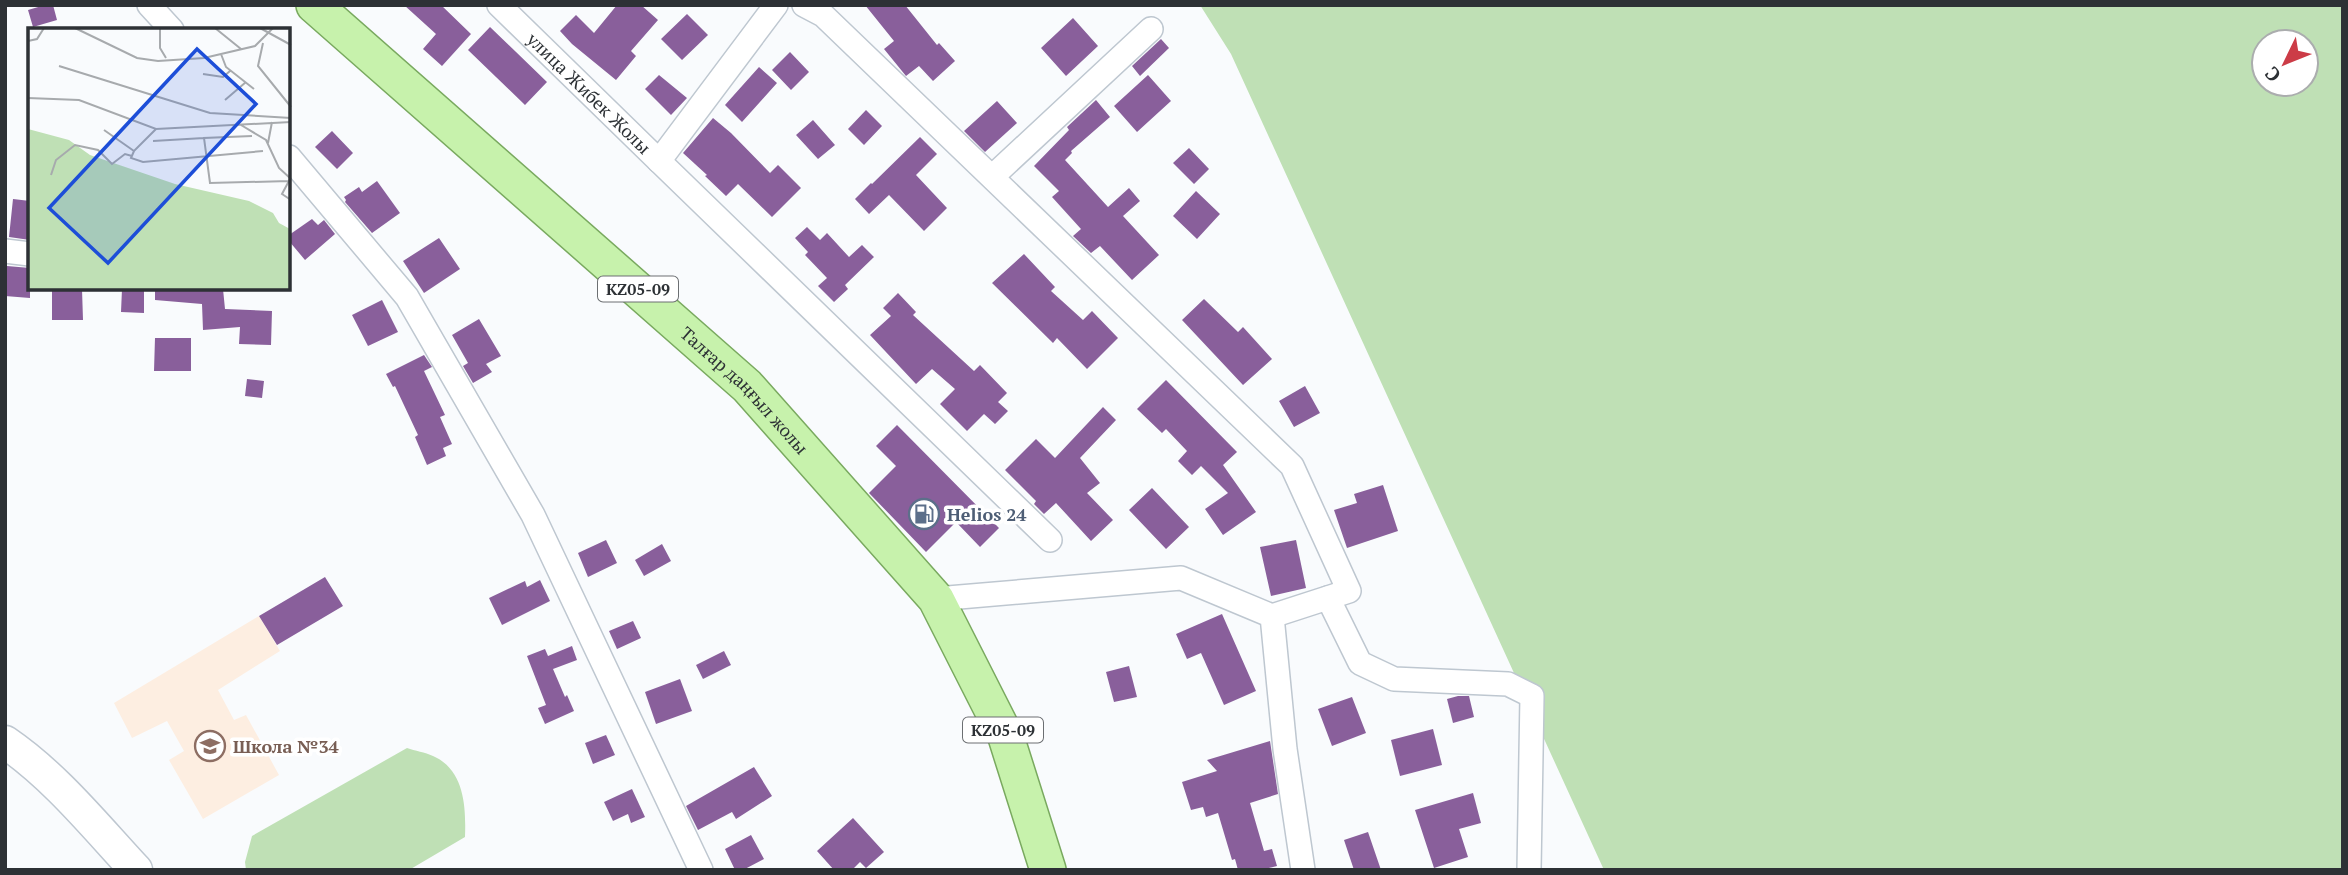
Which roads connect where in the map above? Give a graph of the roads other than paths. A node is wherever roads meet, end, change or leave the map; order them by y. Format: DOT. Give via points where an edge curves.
graph roads {
  1 [pos="149,5"];
  2 [pos="314,5"];
  3 [pos="499,5"];
  4 [pos="776,5"];
  5 [pos="804,5"];
  6 [pos="170,28"];
  7 [pos="1150,29"];
  8 [pos="290,158"];
  9 [pos="659,161"];
  10 [pos="992,177"];
  11 [pos="5,251"];
  12 [pos="28,254"];
  13 [pos="1049,540"];
  14 [pos="1328,598"];
  15 [pos="936,600"];
  16 [pos="1272,616"];
  17 [pos="5,742"];
  18 [pos="136,870"];
  19 [pos="701,870"];
  20 [pos="1048,870"];
  21 [pos="1303,870"];
  22 [pos="1529,870"];
  1 -- 6 [label="street"];
  2 -- 15 [label="main road, Талғар даңғыл жолы / KZ05-09" via="747,386"];
  3 -- 9 [label="street, улица Жибек Жолы"];
  4 -- 9 [label="street, улица Жибек Жолы"];
  5 -- 10 [label="street" via="823,15"];
  7 -- 10 [label="street"];
  8 -- 19 [label="street" via="407,297 421,321 533,515"];
  9 -- 13 [label="street"];
  10 -- 14 [label="street" via="1293,466 1349,591"];
  11 -- 12 [label="street"];
  14 -- 16 [label="street"];
  14 -- 22 [label="street" via="1360,663 1394,679 1508,684 1532,696"];
  15 -- 16 [label="street" via="1181,578"];
  15 -- 20 [label="main road, Талғар даңғыл жолы / KZ05-09" via="1006,737"];
  16 -- 21 [label="street"];
  17 -- 18 [label="street" via="72,800"];
}
